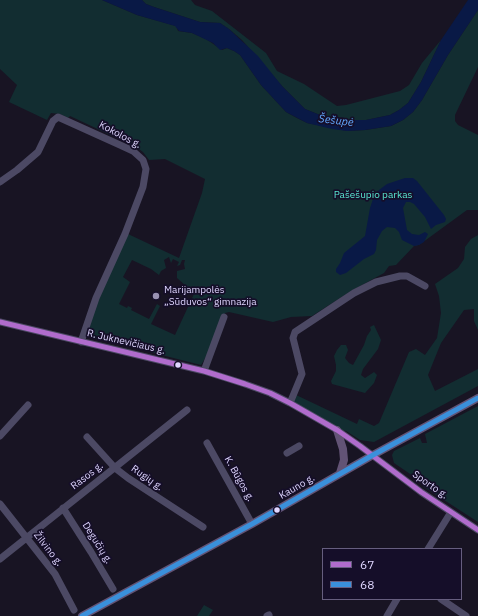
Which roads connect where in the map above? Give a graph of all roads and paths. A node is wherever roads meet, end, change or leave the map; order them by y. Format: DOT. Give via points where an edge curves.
graph roads {
  1 [pos="0,182"];
  2 [pos="425,286"];
  3 [pos="224,316"];
  4 [pos="0,322"];
  5 [pos="81,342"];
  6 [pos="204,371"];
  7 [pos="478,398"];
  8 [pos="290,403"];
  9 [pos="28,405"];
  10 [pos="187,410"];
  11 [pos="337,430"];
  12 [pos="0,436"];
  13 [pos="87,437"];
  14 [pos="207,443"];
  15 [pos="299,446"];
  16 [pos="287,453"];
  17 [pos="373,455"];
  18 [pos="115,468"];
  19 [pos="340,474"];
  20 [pos="0,504"];
  21 [pos="63,508"];
  22 [pos="451,512"];
  23 [pos="252,524"];
  24 [pos="203,527"];
  25 [pos="478,530"];
  26 [pos="27,537"];
  27 [pos="429,548"];
  28 [pos="0,558"];
  29 [pos="113,589"];
  30 [pos="396,600"];
  31 [pos="442,600"];
  32 [pos="74,610"];
  33 [pos="82,616"];
  34 [pos="387,616"];
  35 [pos="466,616"];
  1 -- 5 [label="street, Kokolos g." via="38,152 53,121 58,117 134,151 145,164 143,187 96,298"];
  2 -- 8 [label="street" via="407,276 376,282 354,293 295,332 293,338 302,374"];
  3 -- 6 [label="street"];
  4 -- 5 [label="street, R. Juknevičiaus g."];
  5 -- 6 [label="street, R. Juknevičiaus g."];
  6 -- 8 [label="street, R. Juknevičiaus g." via="257,388"];
  7 -- 17 [label="main road, Kauno g."];
  8 -- 11 [label="street, R. Juknevičiaus g."];
  9 -- 12 [label="street"];
  10 -- 18 [label="street, Rasos g."];
  11 -- 17 [label="street, R. Juknevičiaus g."];
  11 -- 19 [label="main road" via="344,460"];
  13 -- 18 [label="street, Rugių g."];
  14 -- 23 [label="street, K. Būgos g."];
  15 -- 16 [label="street"];
  17 -- 19 [label="main road, Kauno g."];
  17 -- 22 [label="street, Sporto g."];
  18 -- 21 [label="street, Rasos g."];
  18 -- 24 [label="street, Rugių g."];
  19 -- 23 [label="main road, Kauno g."];
  20 -- 26 [label="street, Žilvino g."];
  21 -- 26 [label="street, Rasos g."];
  21 -- 29 [label="street, Degučių g."];
  22 -- 25 [label="street, Sporto g."];
  22 -- 27 [label="street"];
  23 -- 33 [label="main road, Kauno g."];
  26 -- 28 [label="street, Rasos g."];
  26 -- 32 [label="street, Žilvino g." via="55,574"];
  30 -- 34 [label="street"];
  31 -- 35 [label="street"];
}
